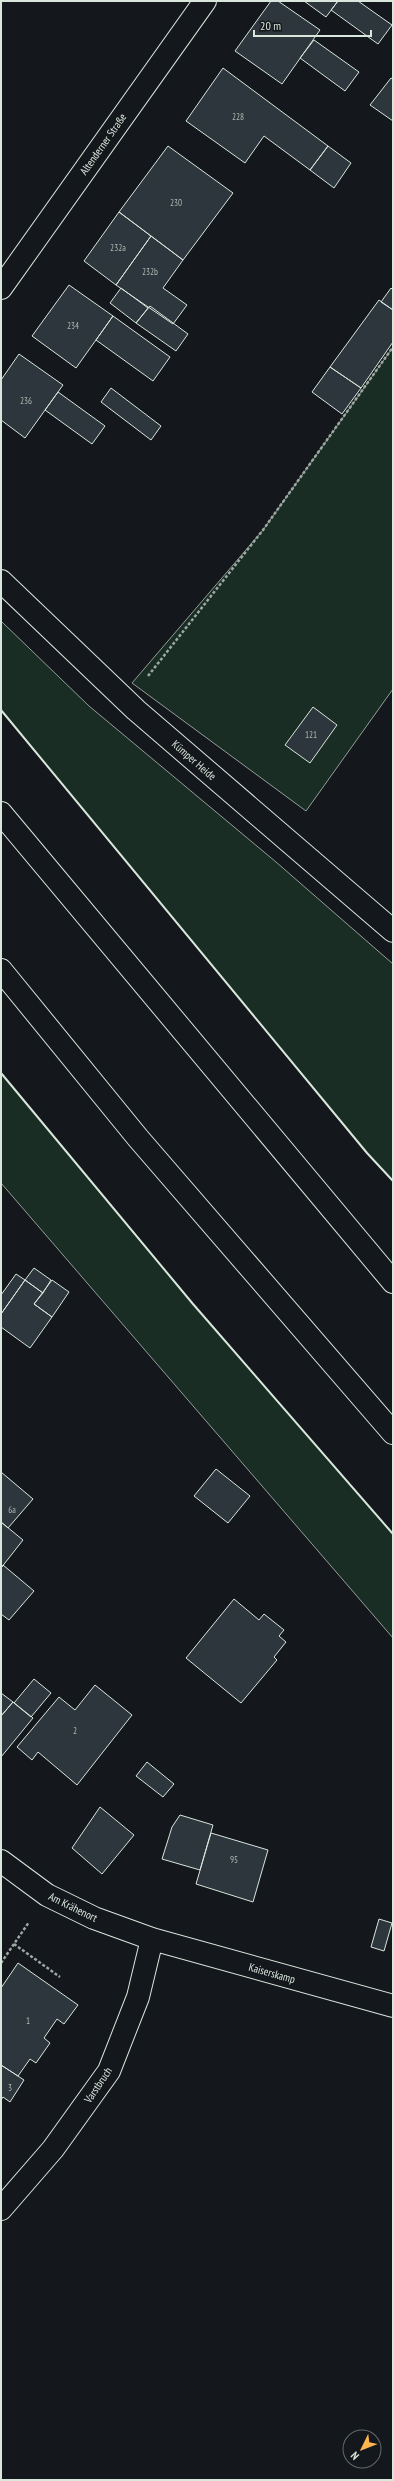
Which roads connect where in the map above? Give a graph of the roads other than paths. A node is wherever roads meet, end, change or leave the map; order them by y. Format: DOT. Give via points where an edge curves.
graph roads {
  1 [pos="205,1"];
  2 [pos="1,288"];
  3 [pos="1,581"];
  4 [pos="1,813"];
  5 [pos="393,931"];
  6 [pos="1,970"];
  7 [pos="393,1282"];
  8 [pos="393,1433"];
  9 [pos="1,1861"];
  10 [pos="152,1939"];
  11 [pos="393,2006"];
  12 [pos="1,2210"];
  1 -- 2 [label="main road, Altenderner Straße"];
  3 -- 5 [label="main road, Kümper Heide" via="127,702"];
  4 -- 7 [label="main road"];
  6 -- 8 [label="main road" via="143,1144"];
  9 -- 10 [label="main road, Am Krähenort" via="48,1895 94,1918"];
  10 -- 11 [label="main road, Kaiserskamp"];
  10 -- 12 [label="main road, Varstbruch" via="138,1997 109,2071 53,2149"];
}
